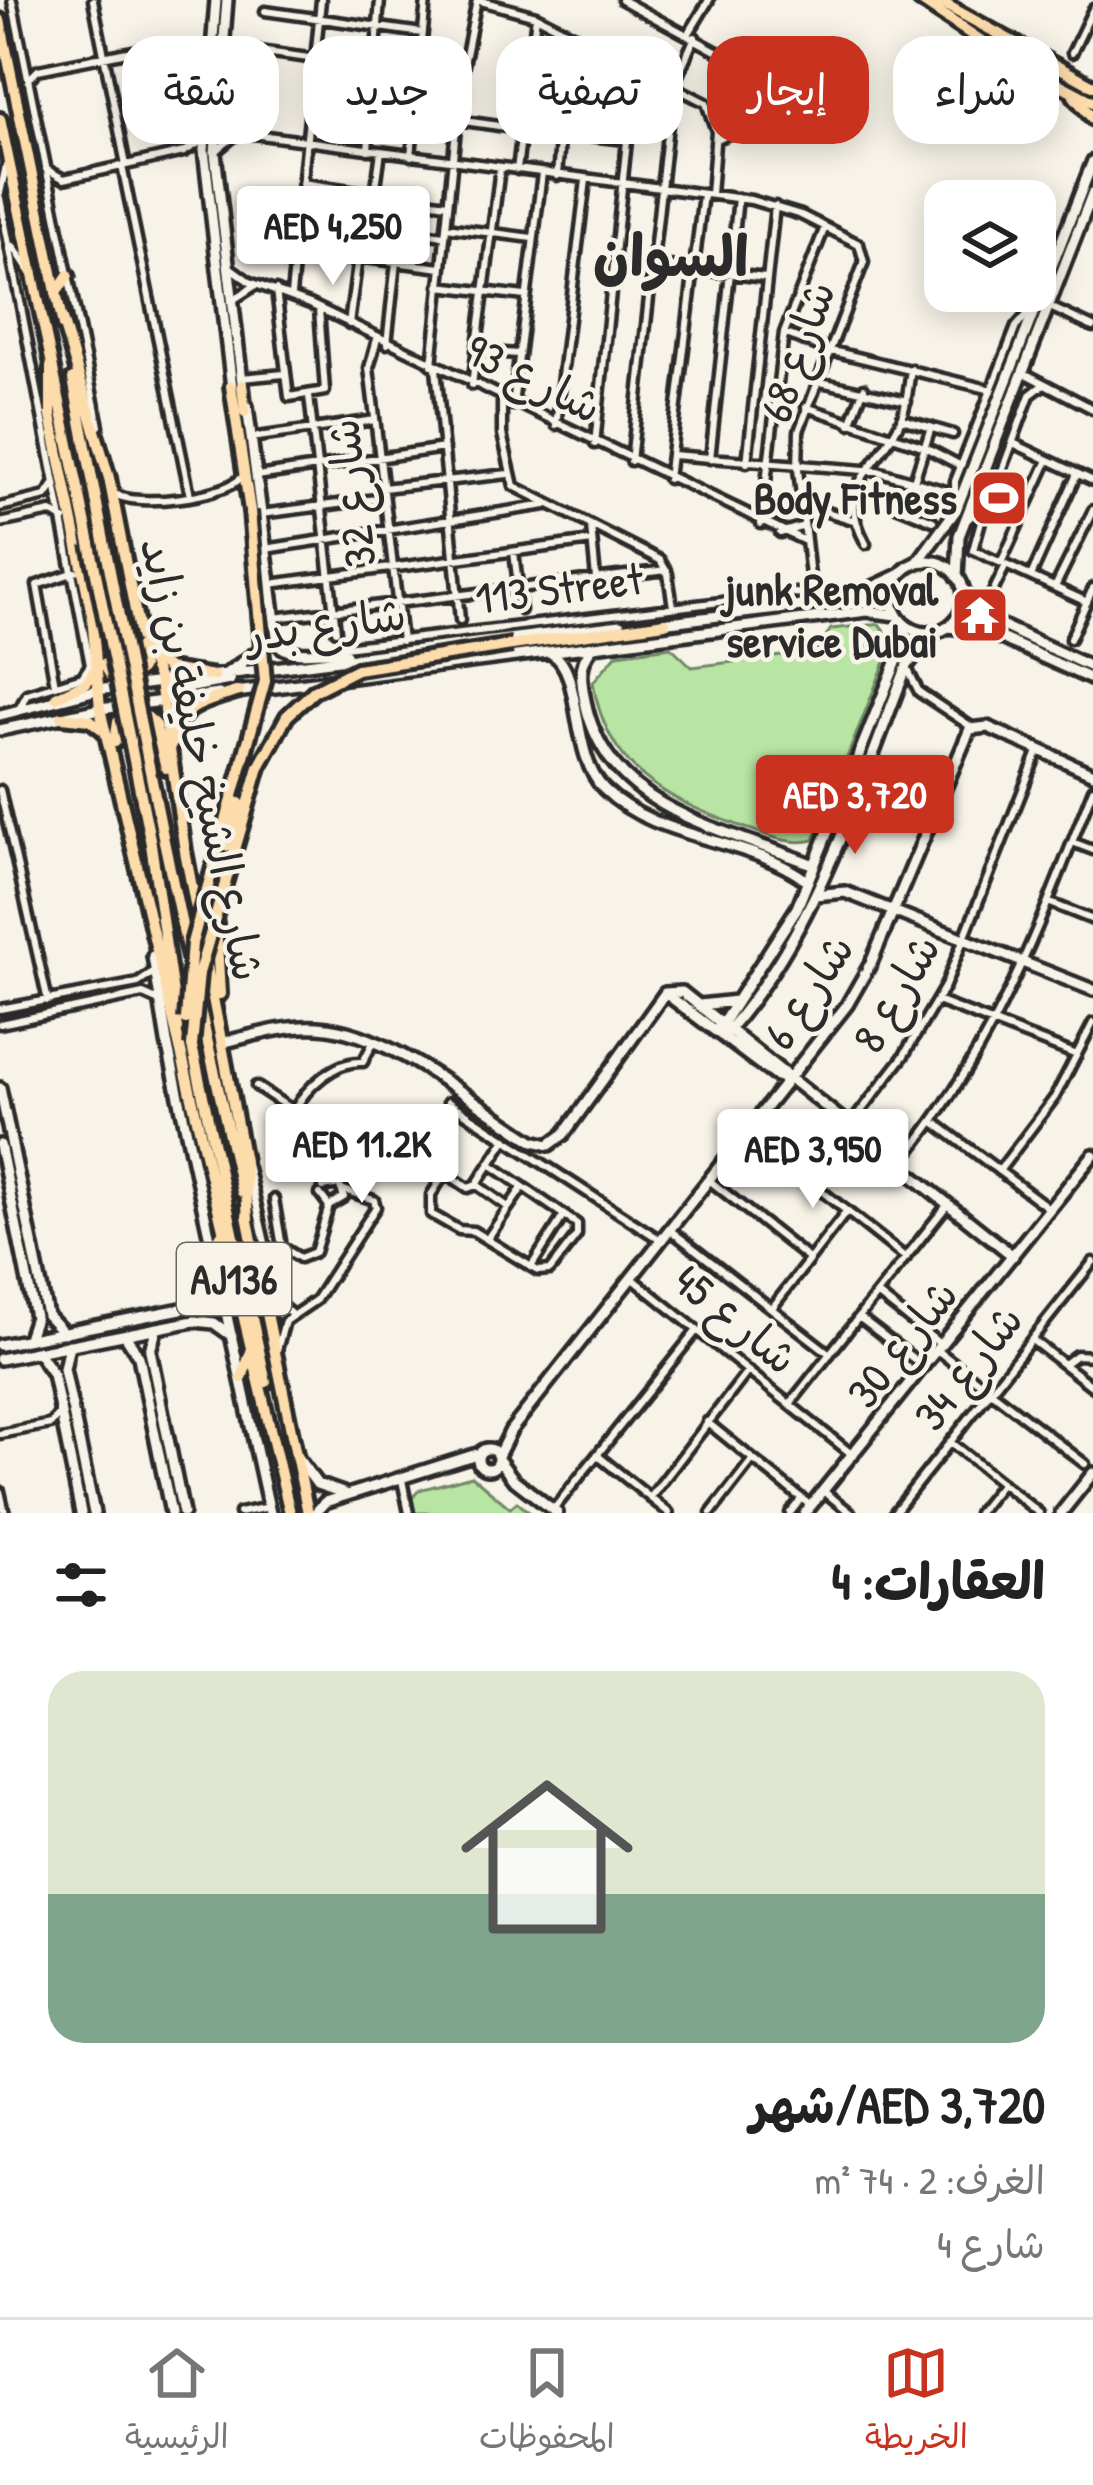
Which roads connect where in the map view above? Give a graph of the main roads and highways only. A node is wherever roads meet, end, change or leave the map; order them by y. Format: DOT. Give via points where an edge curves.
graph roads {
  1 [pos="920,0"];
  2 [pos="937,0"];
  3 [pos="0,20"];
  4 [pos="1093,82"];
  5 [pos="1067,89"];
  6 [pos="1093,102"];
  7 [pos="20,116"];
  8 [pos="0,119"];
  9 [pos="1093,119"];
  10 [pos="37,127"];
  11 [pos="68,275"];
  12 [pos="56,293"];
  13 [pos="62,319"];
  14 [pos="238,383"];
  15 [pos="252,509"];
  16 [pos="66,527"];
  17 [pos="91,543"];
  18 [pos="80,574"];
  19 [pos="81,599"];
  20 [pos="93,620"];
  21 [pos="665,623"];
  22 [pos="141,630"];
  23 [pos="219,676"];
  24 [pos="56,691"];
  25 [pos="238,692"];
  26 [pos="62,717"];
  27 [pos="109,739"];
  28 [pos="116,762"];
  29 [pos="172,769"];
  30 [pos="176,793"];
  31 [pos="158,842"];
  32 [pos="218,1009"];
  33 [pos="185,1045"];
  34 [pos="184,1122"];
  35 [pos="199,1133"];
  36 [pos="248,1219"];
  37 [pos="223,1233"];
  38 [pos="212,1250"];
  39 [pos="251,1351"];
  40 [pos="242,1378"];
  41 [pos="266,1404"];
  42 [pos="290,1513"];
  43 [pos="311,1513"];
  1 -- 5 [label="main road"];
  2 -- 4 [label="main road"];
  3 -- 7 [label="main road, شارع الشيخ خليفة بن زايد / AJ136"];
  5 -- 6 [label="main road"];
  5 -- 9 [label="main road"];
  7 -- 10 [label="main road"];
  7 -- 12 [label="main road, شارع الشيخ خليفة بن زايد / AJ136"];
  8 -- 17 [label="main road, شارع الشيخ خليفة بن زايد / AJ136"];
  11 -- 12 [label="main road"];
  12 -- 13 [label="main road, شارع الشيخ خليفة بن زايد / AJ136"];
  13 -- 17 [label="main road, شارع الشيخ خليفة بن زايد / AJ136"];
  13 -- 22 [label="main road, شارع الشيخ خليفة بن زايد" via="104,459"];
  14 -- 15 [label="main road"];
  15 -- 32 [label="main road, bridge" via="269,683 227,846 216,917"];
  15 -- 33 [label="main road, bridge" via="265,681 190,953"];
  16 -- 17 [label="main road"];
  17 -- 18 [label="main road, شارع الشيخ خليفة بن زايد"];
  17 -- 31 [label="main road, AJ136, bridge"];
  18 -- 19 [label="main road"];
  18 -- 20 [label="main road, شارع الشيخ خليفة بن زايد"];
  20 -- 22 [label="main road" via="112,678 142,670"];
  20 -- 24 [label="main road" via="93,676"];
  20 -- 27 [label="main road, شارع الشيخ خليفة بن زايد"];
  21 -- 33 [label="main road, شارع بدر, bridge" via="357,669 314,691 287,716 259,767"];
  22 -- 23 [label="main road" via="168,669"];
  22 -- 29 [label="main road, شارع الشيخ خليفة بن زايد" via="160,682"];
  25 -- 29 [label="main road" via="184,713"];
  26 -- 27 [label="main road" via="100,726"];
  27 -- 28 [label="main road, شارع الشيخ خليفة بن زايد"];
  28 -- 30 [label="main road" via="115,725 147,717"];
  28 -- 33 [label="main road, شارع الشيخ خليفة بن زايد"];
  29 -- 30 [label="main road, شارع الشيخ خليفة بن زايد"];
  30 -- 32 [label="main road, شارع الشيخ خليفة بن زايد"];
  31 -- 33 [label="main road, شارع الشيخ خليفة بن زايد / AJ136"];
  31 -- 36 [label="main road, شارع الشيخ خليفة بن زايد / AJ136"];
  32 -- 36 [label="main road, شارع الشيخ خليفة بن زايد"];
  33 -- 35 [label="main road, شارع الشيخ خليفة بن زايد / AJ136"];
  33 -- 41 [label="main road, شارع بدر" via="256,1326"];
  34 -- 35 [label="main road"];
  35 -- 37 [label="main road, شارع الشيخ خليفة بن زايد / AJ136"];
  36 -- 43 [label="main road, شارع الشيخ خليفة بن زايد / AJ136"];
  37 -- 38 [label="main road"];
  37 -- 39 [label="main road, شارع الشيخ خليفة بن زايد / AJ136"];
  39 -- 40 [label="main road"];
  39 -- 41 [label="main road, شارع الشيخ خليفة بن زايد / AJ136"];
  41 -- 42 [label="main road, شارع الشيخ خليفة بن زايد / AJ136"];
}
